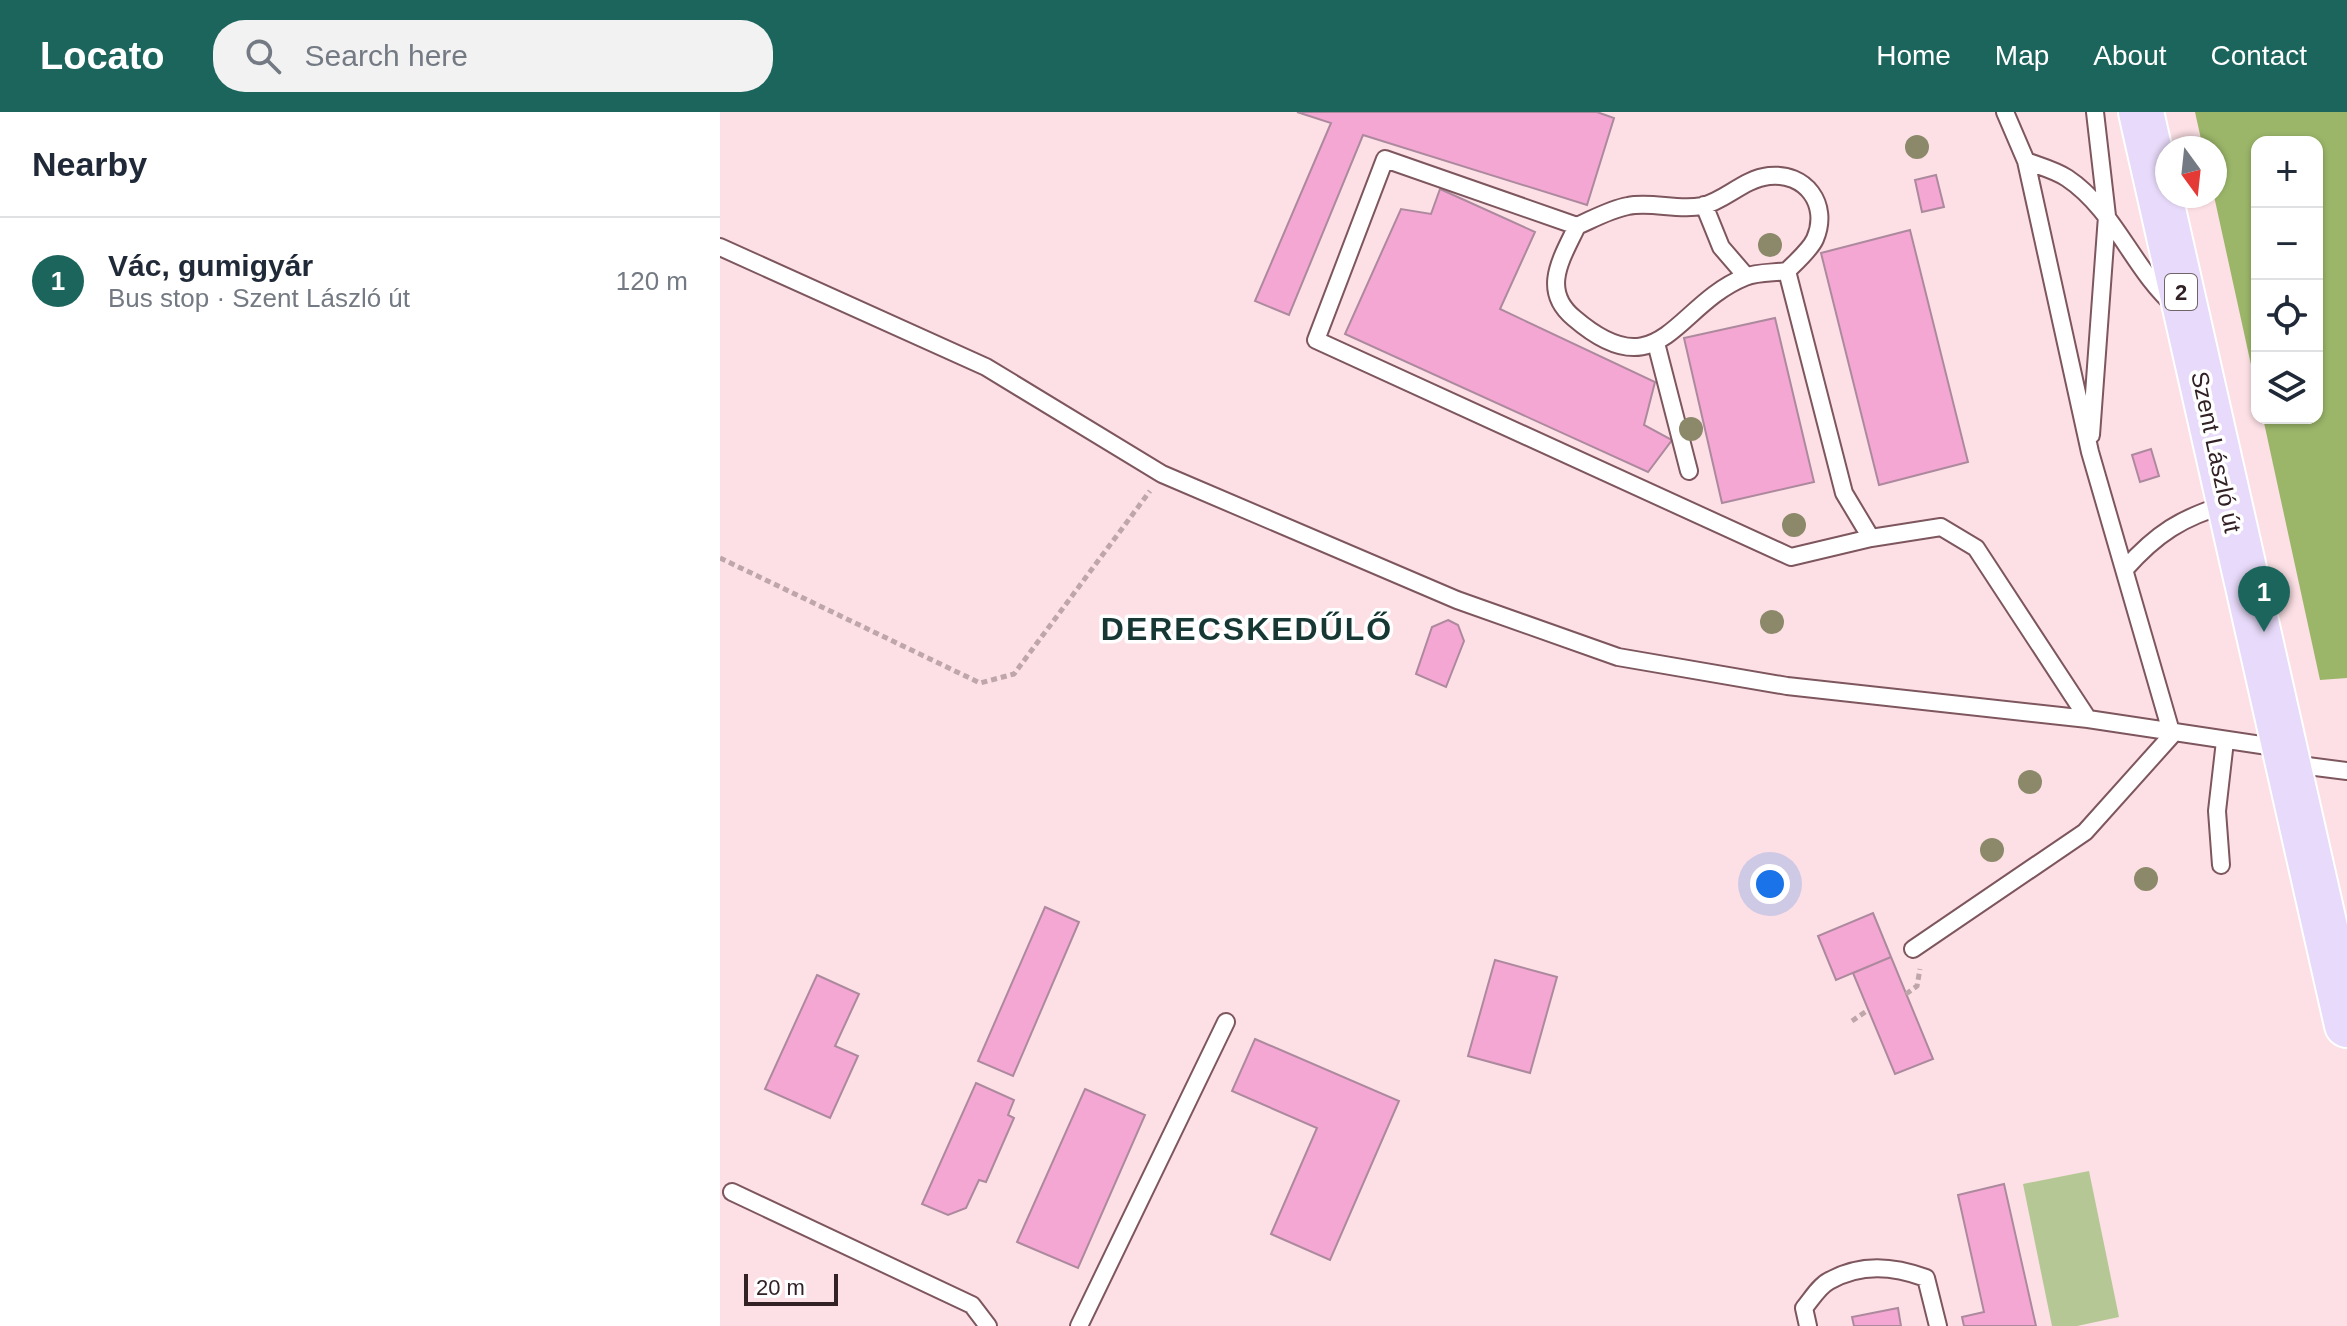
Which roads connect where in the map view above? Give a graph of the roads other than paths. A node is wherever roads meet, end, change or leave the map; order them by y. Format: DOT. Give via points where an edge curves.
graph roads {
  1 [pos="2005,112"];
  2 [pos="2095,112"];
  3 [pos="2141,112"];
  4 [pos="2026,161"];
  5 [pos="1704,205"];
  6 [pos="2107,216"];
  7 [pos="1577,226"];
  8 [pos="720,247"];
  9 [pos="1787,271"];
  10 [pos="1746,276"];
  11 [pos="2186,316"];
  12 [pos="1656,343"];
  13 [pos="2090,452"];
  14 [pos="1689,471"];
  15 [pos="2228,504"];
  16 [pos="1871,538"];
  17 [pos="2125,569"];
  18 [pos="2088,719"];
  19 [pos="2172,735"];
  20 [pos="2225,741"];
  21 [pos="2284,756"];
  22 [pos="2347,771"];
  23 [pos="2221,865"];
  24 [pos="1913,949"];
  25 [pos="1226,1022"];
  26 [pos="2347,1025"];
  27 [pos="732,1192"];
  28 [pos="988,1326"];
  29 [pos="1079,1326"];
  30 [pos="1808,1326"];
  31 [pos="1938,1326"];
  1 -- 4 [label="lane"];
  2 -- 6 [label="lane"];
  3 -- 11 [label="main road, Szent László út / 2"];
  4 -- 6 [label="lane" via="2067,177"];
  4 -- 13 [label="lane"];
  5 -- 7 [label="lane" via="1630,205"];
  5 -- 9 [label="lane" via="1768,176 1794,177 1815,193 1820,215 1815,240"];
  5 -- 10 [label="lane" via="1721,247"];
  6 -- 11 [label="lane" via="2155,289"];
  6 -- 13 [label="lane"];
  7 -- 12 [label="lane" via="1553,279 1557,297 1571,316 1611,346"];
  7 -- 16 [label="lane" via="1385,159 1316,340 1791,557"];
  8 -- 18 [label="lane" via="986,367 1162,474 1457,600 1618,657 1787,686"];
  9 -- 10 [label="lane"];
  9 -- 16 [label="lane" via="1844,493"];
  10 -- 12 [label="lane"];
  11 -- 15 [label="main road, Szent László út / 2"];
  12 -- 14 [label="lane"];
  13 -- 17 [label="lane"];
  15 -- 17 [label="lane" via="2196,513 2151,539"];
  15 -- 21 [label="main road, Szent László út / 2"];
  16 -- 18 [label="lane" via="1941,527 1976,548"];
  17 -- 19 [label="lane"];
  18 -- 19 [label="lane"];
  19 -- 20 [label="lane"];
  19 -- 24 [label="lane" via="2085,832"];
  20 -- 21 [label="lane"];
  20 -- 23 [label="lane" via="2217,811"];
  21 -- 22 [label="lane"];
  21 -- 26 [label="main road, Szent László út / 2"];
  25 -- 29 [label="lane"];
  27 -- 28 [label="lane" via="972,1305"];
  30 -- 31 [label="lane" via="1804,1308 1827,1281 1860,1270 1895,1267 1926,1278"];
}
